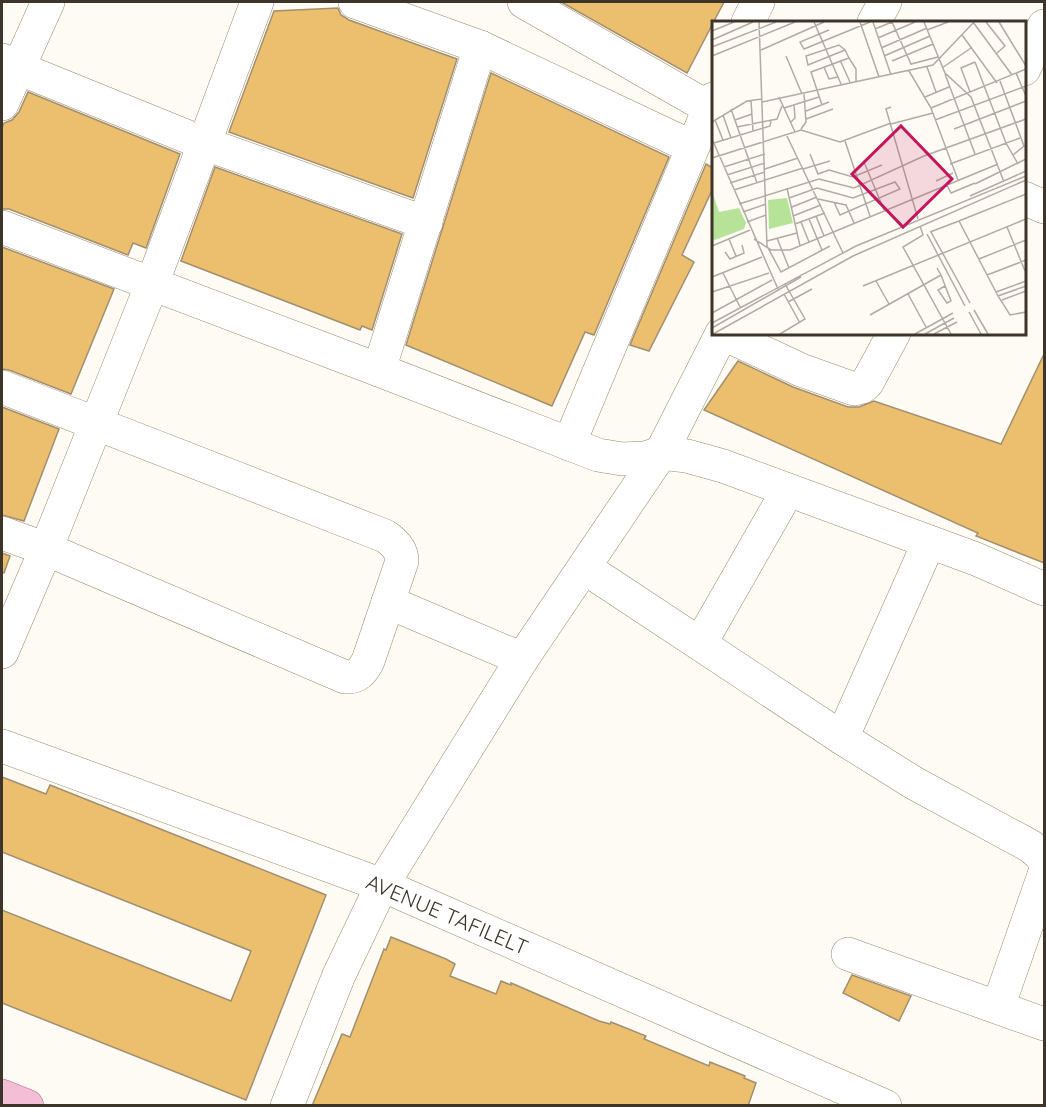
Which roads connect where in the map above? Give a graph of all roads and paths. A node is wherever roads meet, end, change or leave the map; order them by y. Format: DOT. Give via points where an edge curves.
graph roads {
  1 [pos="48,2"];
  2 [pos="257,2"];
  3 [pos="355,2"];
  4 [pos="524,2"];
  5 [pos="758,2"];
  6 [pos="885,2"];
  7 [pos="748,21"];
  8 [pos="875,21"];
  9 [pos="1044,26"];
  10 [pos="480,47"];
  11 [pos="10,64"];
  12 [pos="1025,65"];
  13 [pos="2,104"];
  14 [pos="712,106"];
  15 [pos="203,143"];
  16 [pos="692,147"];
  17 [pos="1025,199"];
  18 [pos="1044,207"];
  19 [pos="426,223"];
  20 [pos="2,227"];
  21 [pos="152,284"];
  22 [pos="722,334"];
  23 [pos="724,334"];
  24 [pos="893,334"];
  25 [pos="379,370"];
  26 [pos="2,387"];
  27 [pos="96,423"];
  28 [pos="569,444"];
  29 [pos="662,453"];
  30 [pos="788,490"];
  31 [pos="2,533"];
  32 [pos="929,542"];
  33 [pos="46,549"];
  34 [pos="585,568"];
  35 [pos="1044,589"];
  36 [pos="388,602"];
  37 [pos="700,644"];
  38 [pos="2,652"];
  39 [pos="522,659"];
  40 [pos="842,738"];
  41 [pos="2,746"];
  42 [pos="1044,861"];
  43 [pos="1044,875"];
  44 [pos="382,885"];
  45 [pos="848,954"];
  46 [pos="998,1007"];
  47 [pos="1044,1024"];
  48 [pos="2,1096"];
  49 [pos="27,1106"];
  50 [pos="287,1106"];
  51 [pos="885,1106"];
  1 -- 11 [label="street"];
  2 -- 15 [label="street"];
  3 -- 10 [label="street"];
  4 -- 14 [label="street"];
  5 -- 7 [label="street"];
  6 -- 8 [label="street"];
  9 -- 12 [label="street"];
  10 -- 16 [label="street"];
  10 -- 19 [label="street"];
  11 -- 13 [label="street"];
  11 -- 15 [label="street"];
  14 -- 16 [label="street"];
  15 -- 19 [label="street"];
  15 -- 21 [label="street"];
  16 -- 28 [label="street"];
  17 -- 18 [label="street"];
  19 -- 25 [label="street"];
  20 -- 21 [label="street"];
  21 -- 25 [label="street"];
  21 -- 27 [label="street"];
  22 -- 29 [label="street"];
  23 -- 24 [label="street" via="801,370 854,389 867,383"];
  25 -- 28 [label="street"];
  26 -- 27 [label="street"];
  27 -- 33 [label="street"];
  27 -- 36 [label="street" via="385,536 402,554"];
  28 -- 29 [label="street" via="622,459"];
  29 -- 30 [label="street" via="723,466"];
  29 -- 34 [label="street"];
  30 -- 32 [label="street"];
  30 -- 37 [label="street"];
  31 -- 33 [label="street"];
  32 -- 35 [label="street"];
  32 -- 40 [label="street"];
  33 -- 36 [label="street" via="345,677 353,678 365,667"];
  33 -- 38 [label="street"];
  34 -- 37 [label="street"];
  34 -- 39 [label="street"];
  36 -- 39 [label="street"];
  37 -- 40 [label="street"];
  39 -- 44 [label="street"];
  40 -- 42 [label="street" via="914,783 1030,846"];
  41 -- 44 [label="street, AVENUE TAFILELT"];
  43 -- 46 [label="street"];
  44 -- 50 [label="street" via="339,975"];
  44 -- 51 [label="street, AVENUE TAFILELT"];
  45 -- 46 [label="street"];
  46 -- 47 [label="street"];
  48 -- 49 [label="main road"];
}
